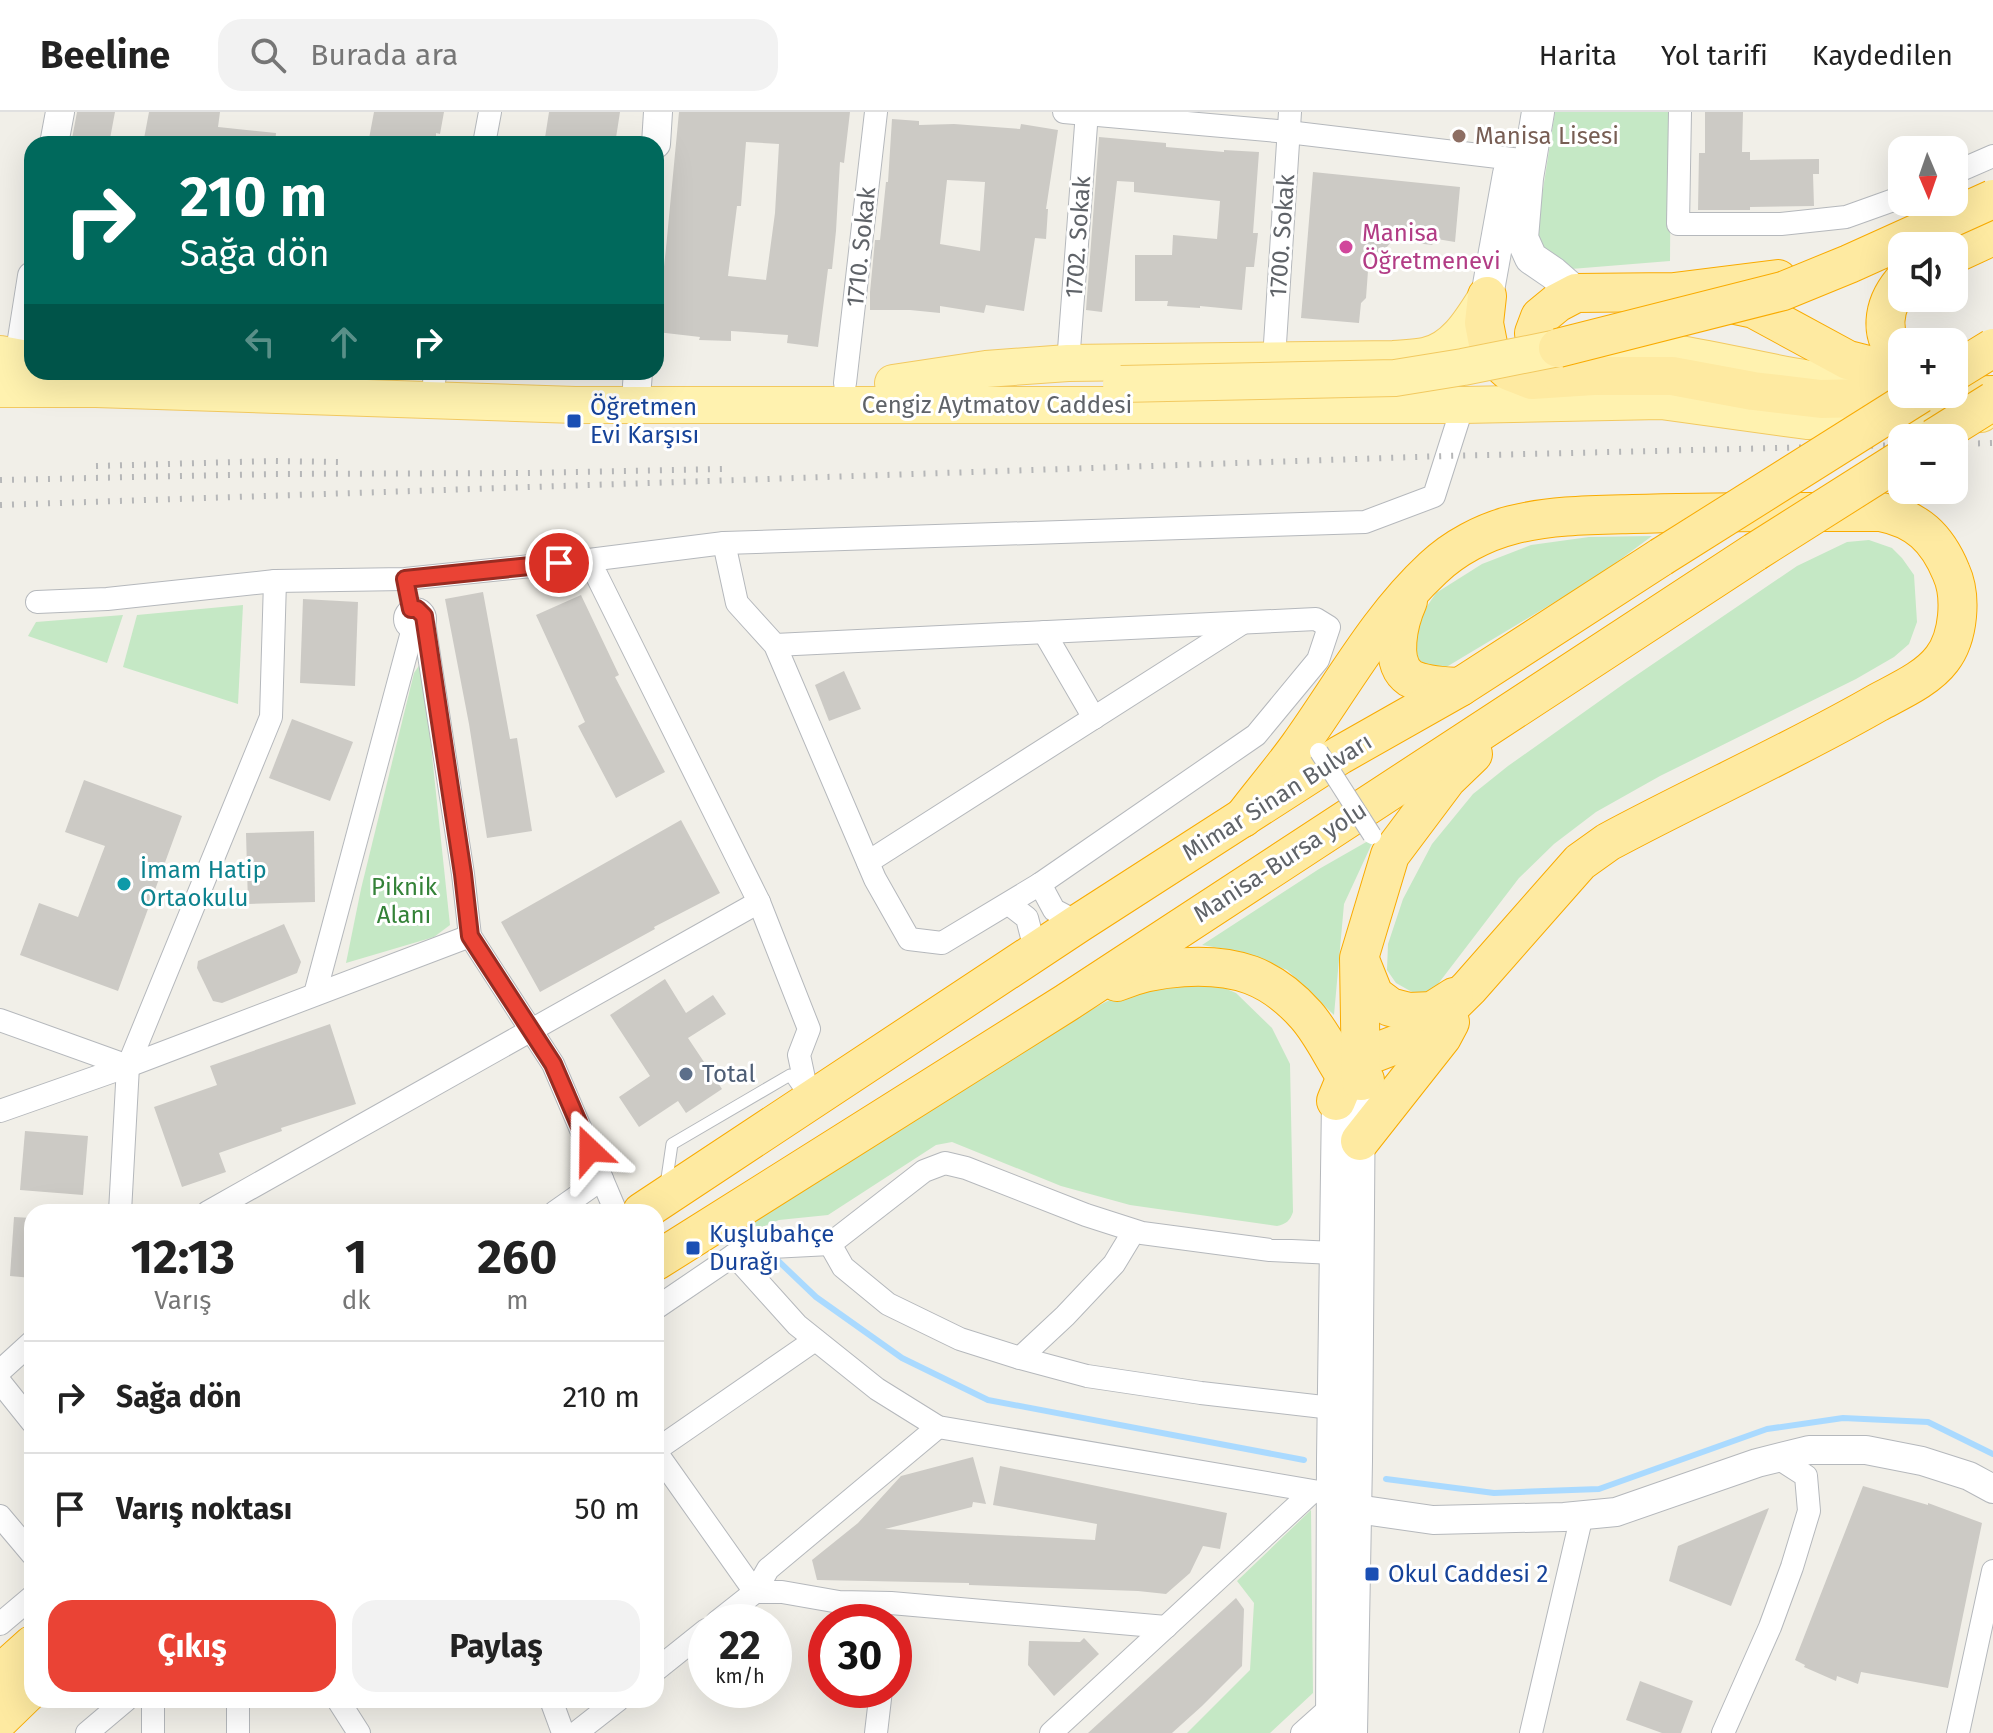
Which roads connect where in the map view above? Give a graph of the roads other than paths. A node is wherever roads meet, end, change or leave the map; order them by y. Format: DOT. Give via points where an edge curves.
graph roads {
  1 [pos="60,112"];
  2 [pos="490,112"];
  3 [pos="658,112"];
  4 [pos="876,112"];
  5 [pos="1519,112"];
  6 [pos="1538,112"];
  7 [pos="1680,112"];
  8 [pos="1080,113"];
  9 [pos="1289,122"];
  10 [pos="56,136"];
  11 [pos="486,136"];
  12 [pos="656,136"];
  13 [pos="1993,156"];
  14 [pos="1520,161"];
  15 [pos="1968,167"];
  16 [pos="1993,186"];
  17 [pos="1993,199"];
  18 [pos="1888,202"];
  19 [pos="1993,236"];
  20 [pos="1968,248"];
  21 [pos="1674,292"];
  22 [pos="1576,293"];
  23 [pos="1487,296"];
  24 [pos="1888,310"];
  25 [pos="24,320"];
  26 [pos="1888,339"];
  27 [pos="1558,348"];
  28 [pos="1993,348"];
  29 [pos="17,358"];
  30 [pos="1274,359"];
  31 [pos="1068,363"];
  32 [pos="1968,367"];
  33 [pos="1888,370"];
  34 [pos="1593,376"];
  35 [pos="664,379"];
  36 [pos="1888,382"];
  37 [pos="845,383"];
  38 [pos="893,383"];
  39 [pos="0,389"];
  40 [pos="1993,398"];
  41 [pos="1463,405"];
  42 [pos="1898,408"];
  43 [pos="1993,413"];
  44 [pos="1955,424"];
  45 [pos="1888,468"];
  46 [pos="724,543"];
  47 [pos="589,560"];
  48 [pos="405,579"];
  49 [pos="275,581"];
  50 [pos="1416,584"];
  51 [pos="37,602"];
  52 [pos="416,620"];
  53 [pos="1243,623"];
  54 [pos="1044,632"];
  55 [pos="775,645"];
  56 [pos="1460,687"];
  57 [pos="1536,694"];
  58 [pos="1094,718"];
  59 [pos="1319,752"];
  60 [pos="1243,818"];
  61 [pos="1372,835"];
  62 [pos="868,862"];
  63 [pos="1040,884"];
  64 [pos="759,902"];
  65 [pos="1009,904"];
  66 [pos="1079,923"];
  67 [pos="470,936"];
  68 [pos="1036,953"];
  69 [pos="1359,958"];
  70 [pos="1469,988"];
  71 [pos="315,994"];
  72 [pos="1066,1003"];
  73 [pos="0,1020"];
  74 [pos="532,1031"];
  75 [pos="128,1066"];
  76 [pos="1347,1073"];
  77 [pos="809,1102"];
  78 [pos="0,1111"];
  79 [pos="1360,1141"];
  80 [pos="602,1179"];
  81 [pos="120,1204"];
  82 [pos="222,1204"];
  83 [pos="566,1204"];
  84 [pos="613,1204"];
  85 [pos="656,1204"];
  86 [pos="1134,1231"];
  87 [pos="830,1244"];
  88 [pos="1334,1253"];
  89 [pos="734,1255"];
  90 [pos="664,1256"];
  91 [pos="664,1303"];
  92 [pos="815,1340"];
  93 [pos="24,1349"];
  94 [pos="1020,1358"];
  95 [pos="0,1371"];
  96 [pos="0,1382"];
  97 [pos="1332,1408"];
  98 [pos="24,1412"];
  99 [pos="938,1427"];
  100 [pos="664,1445"];
  101 [pos="1778,1458"];
  102 [pos="664,1462"];
  103 [pos="1993,1489"];
  104 [pos="1321,1493"];
  105 [pos="1357,1509"];
  106 [pos="1582,1515"];
  107 [pos="0,1516"];
  108 [pos="24,1544"];
  109 [pos="1993,1571"];
  110 [pos="755,1592"];
  111 [pos="24,1604"];
  112 [pos="740,1604"];
  113 [pos="848,1604"];
  114 [pos="912,1614"];
  115 [pos="0,1624"];
  116 [pos="1166,1627"];
  117 [pos="688,1644"];
  118 [pos="24,1652"];
  119 [pos="664,1664"];
  120 [pos="0,1674"];
  121 [pos="24,1696"];
  122 [pos="117,1708"];
  123 [pos="153,1708"];
  124 [pos="238,1708"];
  125 [pos="343,1708"];
  126 [pos="554,1708"];
  127 [pos="608,1708"];
  128 [pos="879,1708"];
  129 [pos="0,1719"];
  130 [pos="1330,1720"];
  131 [pos="87,1733"];
  132 [pos="153,1733"];
  133 [pos="238,1733"];
  134 [pos="359,1733"];
  135 [pos="566,1733"];
  136 [pos="576,1733"];
  137 [pos="876,1733"];
  138 [pos="1051,1733"];
  139 [pos="1302,1733"];
  140 [pos="1353,1733"];
  141 [pos="1531,1733"];
  142 [pos="1723,1733"];
  143 [pos="1958,1733"];
  1 -- 10 [label="street"];
  2 -- 11 [label="street"];
  3 -- 12 [label="street"];
  4 -- 37 [label="street, 1710. Sokak"];
  5 -- 14 [label="main road"];
  6 -- 14 [label="main road"];
  7 -- 18 [label="street" via="1678,224 1781,224 1846,217"];
  8 -- 9 [label="street"];
  8 -- 31 [label="street, 1702. Sokak"];
  9 -- 14 [label="street"];
  9 -- 30 [label="street, 1700. Sokak"];
  13 -- 15 [label="street"];
  14 -- 22 [label="main road" via="1522,238 1531,258"];
  14 -- 23 [label="main road"];
  16 -- 21 [label="highway" via="1780,279"];
  17 -- 27 [label="highway, bridge" via="1783,291"];
  19 -- 20 [label="highway"];
  21 -- 22 [label="highway"];
  21 -- 33 [label="highway" via="1754,309 1848,360"];
  22 -- 34 [label="highway" via="1540,317 1534,333 1536,350 1558,372"];
  23 -- 30 [label="main road" via="1468,326 1447,347 1428,356"];
  23 -- 34 [label="highway" via="1484,323 1490,354 1509,371 1532,380"];
  24 -- 26 [label="highway"];
  25 -- 29 [label="street"];
  27 -- 36 [label="main road, Cengiz Aytmatov Caddesi, bridge" via="1636,347 1796,378 1862,385"];
  27 -- 38 [label="main road, Cengiz Aytmatov Caddesi, bridge" via="1395,378"];
  28 -- 32 [label="highway, bridge"];
  30 -- 31 [label="main road"];
  31 -- 38 [label="main road"];
  34 -- 40 [label="highway" via="1672,376 1821,399"];
  35 -- 37 [label="main road, Cengiz Aytmatov Caddesi"];
  37 -- 38 [label="main road, Cengiz Aytmatov Caddesi"];
  39 -- 41 [label="main road, Cengiz Aytmatov Caddesi" via="575,405"];
  40 -- 44 [label="highway, bridge"];
  41 -- 43 [label="main road, Cengiz Aytmatov Caddesi" via="1661,401 1807,421"];
  41 -- 46 [label="street" via="1434,496 1365,522"];
  42 -- 56 [label="highway, Mimar Sinan Bulvarı, bridge"];
  45 -- 57 [label="highway, Manisa-Bursa yolu, bridge"];
  46 -- 47 [label="street"];
  46 -- 55 [label="street" via="737,603"];
  47 -- 48 [label="street"];
  47 -- 64 [label="street"];
  48 -- 49 [label="street"];
  48 -- 52 [label="street"];
  49 -- 51 [label="street"];
  49 -- 75 [label="street" via="271,717"];
  50 -- 56 [label="highway" via="1397,639 1402,669 1414,680"];
  50 -- 60 [label="highway"];
  50 -- 70 [label="highway" via="1469,543 1514,525 1569,516 1662,513 1881,512 1917,525 1932,539 1954,579 1957,603 1951,642 1921,678 1608,842 1580,862"];
  52 -- 67 [label="street"];
  52 -- 71 [label="street"];
  53 -- 54 [label="street"];
  53 -- 58 [label="street"];
  53 -- 63 [label="street" via="1316,619 1329,627 1318,660 1256,735"];
  54 -- 55 [label="street"];
  54 -- 58 [label="street"];
  55 -- 62 [label="street"];
  56 -- 60 [label="highway, Mimar Sinan Bulvarı"];
  57 -- 69 [label="highway" via="1447,779 1390,855"];
  57 -- 72 [label="highway, Manisa-Bursa yolu"];
  58 -- 62 [label="street"];
  59 -- 61 [label="street, bridge"];
  60 -- 66 [label="highway, Mimar Sinan Bulvarı"];
  62 -- 65 [label="street" via="909,939 942,943"];
  63 -- 65 [label="street"];
  63 -- 66 [label="street" via="1054,910"];
  64 -- 74 [label="street"];
  64 -- 77 [label="street" via="809,1029 799,1055"];
  65 -- 68 [label="street" via="1027,918"];
  66 -- 68 [label="highway, Mimar Sinan Bulvarı"];
  67 -- 71 [label="street"];
  67 -- 74 [label="street"];
  68 -- 77 [label="highway, Mimar Sinan Bulvarı"];
  69 -- 70 [label="highway" via="1374,995 1390,1007 1432,1011"];
  69 -- 76 [label="highway"];
  70 -- 76 [label="highway" via="1432,1037 1397,1069"];
  70 -- 79 [label="highway" via="1442,1037"];
  71 -- 75 [label="street"];
  72 -- 76 [label="highway" via="1124,979 1169,969 1199,967 1250,975 1274,987 1308,1017"];
  72 -- 90 [label="highway, Manisa-Bursa yolu"];
  73 -- 75 [label="street"];
  74 -- 80 [label="street" via="553,1064"];
  74 -- 82 [label="street"];
  75 -- 78 [label="street"];
  75 -- 81 [label="street"];
  76 -- 79 [label="street"];
  76 -- 88 [label="street"];
  77 -- 85 [label="highway, Mimar Sinan Bulvarı"];
  79 -- 105 [label="street"];
  80 -- 83 [label="street"];
  80 -- 84 [label="street"];
  86 -- 87 [label="street" via="945,1163 924,1171"];
  86 -- 88 [label="street" via="1270,1250"];
  86 -- 94 [label="street" via="1114,1264"];
  87 -- 89 [label="street" via="753,1248"];
  87 -- 94 [label="street" via="843,1267 888,1304 960,1339"];
  88 -- 97 [label="street"];
  89 -- 91 [label="street"];
  89 -- 92 [label="street"];
  92 -- 99 [label="street" via="877,1389"];
  92 -- 100 [label="street"];
  93 -- 95 [label="street"];
  94 -- 97 [label="street" via="1087,1376"];
  96 -- 98 [label="street"];
  97 -- 104 [label="street"];
  99 -- 104 [label="street"];
  99 -- 110 [label="street" via="768,1569"];
  101 -- 103 [label="street" via="1809,1450 1866,1450 1922,1461"];
  101 -- 106 [label="street" via="1616,1512"];
  101 -- 142 [label="street" via="1806,1476 1809,1511 1770,1627"];
  102 -- 110 [label="street"];
  104 -- 105 [label="street"];
  104 -- 116 [label="street"];
  104 -- 130 [label="street"];
  105 -- 106 [label="street" via="1433,1520"];
  105 -- 140 [label="street"];
  106 -- 141 [label="street"];
  107 -- 108 [label="street"];
  109 -- 143 [label="street"];
  110 -- 112 [label="street"];
  110 -- 113 [label="street"];
  111 -- 115 [label="street"];
  114 -- 116 [label="street"];
  116 -- 138 [label="street"];
  117 -- 119 [label="street"];
  118 -- 120 [label="highway"];
  121 -- 129 [label="highway"];
  122 -- 131 [label="street"];
  123 -- 132 [label="street"];
  124 -- 133 [label="street"];
  125 -- 134 [label="street"];
  126 -- 135 [label="street"];
  127 -- 136 [label="street"];
  128 -- 137 [label="street"];
  130 -- 139 [label="street"];
}
